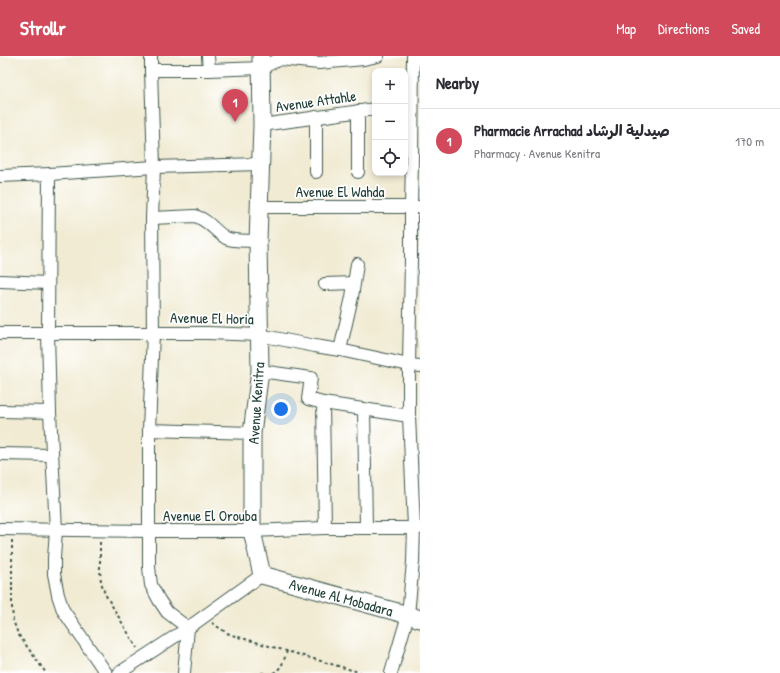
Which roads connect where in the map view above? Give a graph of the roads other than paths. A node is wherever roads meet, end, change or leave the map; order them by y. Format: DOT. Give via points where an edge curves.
graph roads {
  1 [pos="152,56"];
  2 [pos="208,56"];
  3 [pos="378,56"];
  4 [pos="413,56"];
  5 [pos="364,57"];
  6 [pos="318,60"];
  7 [pos="261,62"];
  8 [pos="151,70"];
  9 [pos="209,70"];
  10 [pos="412,103"];
  11 [pos="372,110"];
  12 [pos="358,112"];
  13 [pos="316,117"];
  14 [pos="262,125"];
  15 [pos="416,160"];
  16 [pos="260,164"];
  17 [pos="154,167"];
  18 [pos="316,172"];
  19 [pos="358,172"];
  20 [pos="49,174"];
  21 [pos="0,176"];
  22 [pos="260,207"];
  23 [pos="415,207"];
  24 [pos="152,218"];
  25 [pos="258,241"];
  26 [pos="416,260"];
  27 [pos="357,264"];
  28 [pos="0,281"];
  29 [pos="48,283"];
  30 [pos="354,283"];
  31 [pos="325,284"];
  32 [pos="0,333"];
  33 [pos="48,333"];
  34 [pos="153,333"];
  35 [pos="259,335"];
  36 [pos="340,350"];
  37 [pos="414,366"];
  38 [pos="260,371"];
  39 [pos="323,402"];
  40 [pos="364,409"];
  41 [pos="0,411"];
  42 [pos="50,412"];
  43 [pos="409,416"];
  44 [pos="149,430"];
  45 [pos="252,433"];
  46 [pos="0,454"];
  47 [pos="52,455"];
  48 [pos="366,527"];
  49 [pos="417,527"];
  50 [pos="324,528"];
  51 [pos="6,530"];
  52 [pos="56,530"];
  53 [pos="149,531"];
  54 [pos="252,531"];
  55 [pos="416,563"];
  56 [pos="262,574"];
  57 [pos="414,617"];
  58 [pos="188,628"];
  59 [pos="106,673"];
  60 [pos="120,673"];
  61 [pos="184,673"];
  62 [pos="391,673"];
  1 -- 8 [label="street"];
  2 -- 9 [label="street"];
  3 -- 5 [label="street"];
  4 -- 10 [label="street"];
  5 -- 6 [label="street"];
  6 -- 7 [label="street" via="280,59"];
  7 -- 9 [label="street"];
  7 -- 14 [label="street, Avenue Kenitra"];
  8 -- 9 [label="street"];
  8 -- 17 [label="street"];
  10 -- 15 [label="street"];
  11 -- 12 [label="street, Avenue Attahle"];
  12 -- 13 [label="street, Avenue Attahle"];
  12 -- 19 [label="street"];
  13 -- 14 [label="street, Avenue Attahle"];
  13 -- 18 [label="street"];
  14 -- 16 [label="street, Avenue Kenitra"];
  15 -- 23 [label="street"];
  16 -- 17 [label="street"];
  16 -- 22 [label="street, Avenue Kenitra"];
  17 -- 20 [label="street"];
  17 -- 24 [label="street"];
  20 -- 21 [label="street"];
  20 -- 29 [label="street"];
  22 -- 23 [label="street, Avenue El Wahda"];
  22 -- 25 [label="street, Avenue Kenitra"];
  23 -- 26 [label="street"];
  24 -- 25 [label="street" via="195,216 202,218 228,238"];
  24 -- 34 [label="street"];
  25 -- 35 [label="street, Avenue Kenitra"];
  26 -- 37 [label="street"];
  27 -- 30 [label="street"];
  28 -- 29 [label="street"];
  29 -- 33 [label="street"];
  30 -- 31 [label="street"];
  30 -- 36 [label="street"];
  32 -- 33 [label="street, Avenue El Horia"];
  33 -- 34 [label="street, Avenue El Horia"];
  33 -- 42 [label="street"];
  34 -- 35 [label="street, Avenue El Horia"];
  34 -- 44 [label="street"];
  35 -- 36 [label="street, Avenue El Horia"];
  35 -- 38 [label="street, Avenue Kenitra"];
  36 -- 37 [label="street, Avenue El Horia"];
  37 -- 43 [label="street"];
  38 -- 39 [label="street" via="311,378 308,399"];
  38 -- 45 [label="street, Avenue Kenitra"];
  39 -- 40 [label="street"];
  39 -- 50 [label="street"];
  40 -- 43 [label="street"];
  40 -- 48 [label="street"];
  41 -- 42 [label="street"];
  42 -- 47 [label="street"];
  43 -- 49 [label="street"];
  44 -- 45 [label="street"];
  44 -- 53 [label="street"];
  45 -- 54 [label="street, Avenue Kenitra"];
  46 -- 47 [label="street"];
  47 -- 52 [label="street"];
  48 -- 49 [label="street, Avenue El Orouba"];
  48 -- 50 [label="street, Avenue El Orouba"];
  49 -- 55 [label="street"];
  50 -- 54 [label="street, Avenue El Orouba"];
  51 -- 52 [label="street, Avenue El Orouba"];
  52 -- 53 [label="street, Avenue El Orouba"];
  52 -- 59 [label="street" via="54,574 63,610"];
  53 -- 54 [label="street, Avenue El Orouba"];
  53 -- 58 [label="street" via="151,585 167,612"];
  54 -- 56 [label="street, Avenue Kenitra"];
  55 -- 57 [label="street"];
  56 -- 57 [label="street, Avenue Al Mobadara"];
  56 -- 58 [label="street"];
  57 -- 62 [label="street"];
  58 -- 60 [label="street"];
  58 -- 61 [label="street"];
}
